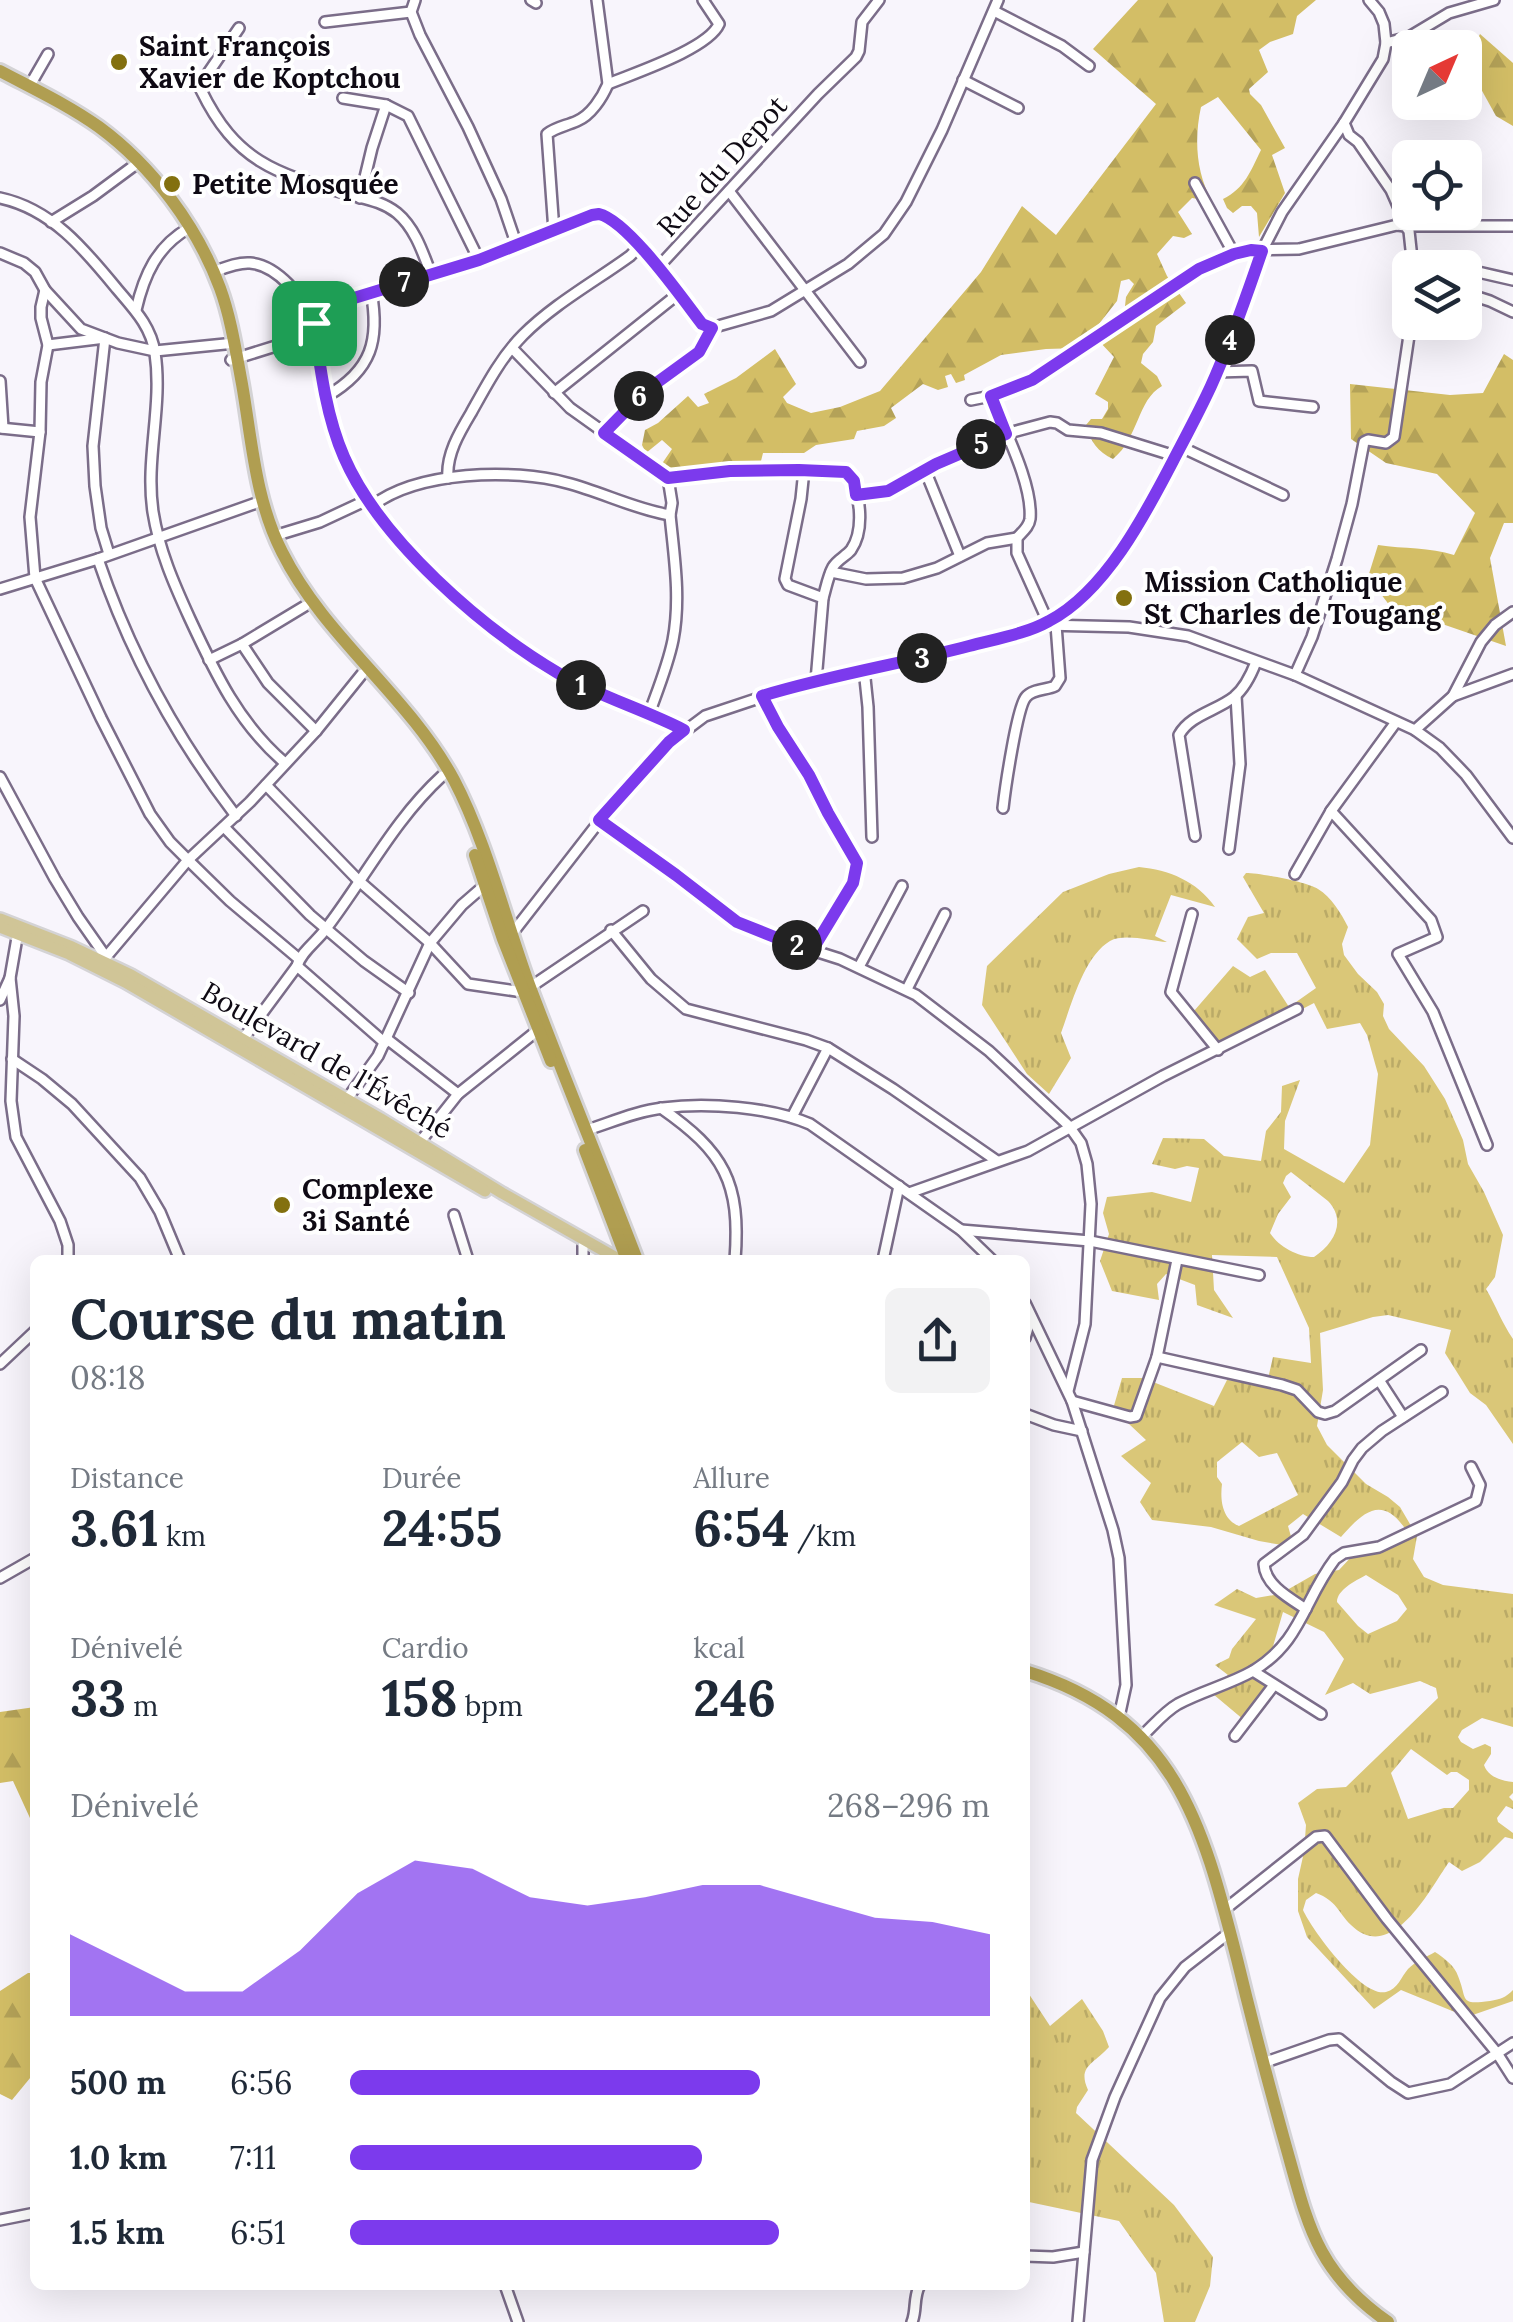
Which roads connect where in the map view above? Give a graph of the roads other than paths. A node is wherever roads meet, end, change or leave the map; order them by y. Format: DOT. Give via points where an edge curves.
graph roads {
  1 [pos="414,0"];
  2 [pos="596,0"];
  3 [pos="703,0"];
  4 [pos="878,0"];
  5 [pos="998,0"];
  6 [pos="1369,0"];
  7 [pos="1494,0"];
  8 [pos="994,11"];
  9 [pos="412,12"];
  10 [pos="325,22"];
  11 [pos="238,28"];
  12 [pos="1386,43"];
  13 [pos="48,54"];
  14 [pos="1089,66"];
  15 [pos="0,72"];
  16 [pos="0,80"];
  17 [pos="963,80"];
  18 [pos="608,84"];
  19 [pos="29,86"];
  20 [pos="344,98"];
  21 [pos="386,105"];
  22 [pos="1018,108"];
  23 [pos="70,114"];
  24 [pos="1344,122"];
  25 [pos="136,165"];
  26 [pos="1195,182"];
  27 [pos="728,191"];
  28 [pos="1392,192"];
  29 [pos="0,198"];
  30 [pos="360,198"];
  31 [pos="51,222"];
  32 [pos="1482,226"];
  33 [pos="1513,226"];
  34 [pos="1392,228"];
  35 [pos="186,230"];
  36 [pos="554,232"];
  37 [pos="517,246"];
  38 [pos="640,247"];
  39 [pos="1262,251"];
  40 [pos="0,253"];
  41 [pos="1234,254"];
  42 [pos="479,260"];
  43 [pos="653,262"];
  44 [pos="213,272"];
  45 [pos="1482,273"];
  46 [pos="431,274"];
  47 [pos="1513,280"];
  48 [pos="45,290"];
  49 [pos="371,291"];
  50 [pos="806,291"];
  51 [pos="678,294"];
  52 [pos="1482,298"];
  53 [pos="136,310"];
  54 [pos="1513,312"];
  55 [pos="314,323"];
  56 [pos="712,328"];
  57 [pos="105,338"];
  58 [pos="1407,340"];
  59 [pos="231,344"];
  60 [pos="48,345"];
  61 [pos="512,348"];
  62 [pos="155,350"];
  63 [pos="234,360"];
  64 [pos="860,362"];
  65 [pos="1217,372"];
  66 [pos="0,381"];
  67 [pos="554,393"];
  68 [pos="327,396"];
  69 [pos="991,396"];
  70 [pos="971,400"];
  71 [pos="1313,407"];
  72 [pos="1,428"];
  73 [pos="40,432"];
  74 [pos="604,433"];
  75 [pos="1006,434"];
  76 [pos="1178,452"];
  77 [pos="804,470"];
  78 [pos="925,470"];
  79 [pos="448,478"];
  80 [pos="668,478"];
  81 [pos="856,495"];
  82 [pos="1284,495"];
  83 [pos="258,502"];
  84 [pos="369,503"];
  85 [pos="670,515"];
  86 [pos="274,536"];
  87 [pos="159,538"];
  88 [pos="1016,538"];
  89 [pos="110,554"];
  90 [pos="960,556"];
  91 [pos="98,559"];
  92 [pos="832,572"];
  93 [pos="35,578"];
  94 [pos="1,587"];
  95 [pos="822,598"];
  96 [pos="304,606"];
  97 [pos="1513,612"];
  98 [pos="1048,624"];
  99 [pos="242,644"];
  100 [pos="209,660"];
  101 [pos="1256,662"];
  102 [pos="864,670"];
  103 [pos="365,671"];
  104 [pos="1513,674"];
  105 [pos="1295,675"];
  106 [pos="816,680"];
  107 [pos="762,696"];
  108 [pos="1236,696"];
  109 [pos="1453,696"];
  110 [pos="649,714"];
  111 [pos="1396,722"];
  112 [pos="684,730"];
  113 [pos="1414,730"];
  114 [pos="316,731"];
  115 [pos="285,763"];
  116 [pos="447,776"];
  117 [pos="0,777"];
  118 [pos="266,786"];
  119 [pos="1003,808"];
  120 [pos="1331,811"];
  121 [pos="236,816"];
  122 [pos="599,820"];
  123 [pos="224,827"];
  124 [pos="1195,836"];
  125 [pos="872,837"];
  126 [pos="1513,838"];
  127 [pos="1229,849"];
  128 [pos="188,860"];
  129 [pos="1296,874"];
  130 [pos="359,882"];
  131 [pos="489,884"];
  132 [pos="902,886"];
  133 [pos="642,910"];
  134 [pos="945,914"];
  135 [pos="1192,914"];
  136 [pos="0,918"];
  137 [pos="0,927"];
  138 [pos="327,928"];
  139 [pos="18,929"];
  140 [pos="611,930"];
  141 [pos="507,937"];
  142 [pos="430,943"];
  143 [pos="813,949"];
  144 [pos="103,962"];
  145 [pos="298,962"];
  146 [pos="859,967"];
  147 [pos="10,978"];
  148 [pos="907,989"];
  149 [pos="527,990"];
  150 [pos="409,993"];
  151 [pos="0,1000"];
  152 [pos="1298,1009"];
  153 [pos="538,1030"];
  154 [pos="242,1039"];
  155 [pos="386,1041"];
  156 [pos="828,1048"];
  157 [pos="1218,1050"];
  158 [pos="12,1059"];
  159 [pos="458,1094"];
  160 [pos="347,1099"];
  161 [pos="661,1108"];
  162 [pos="792,1116"];
  163 [pos="379,1123"];
  164 [pos="1069,1126"];
  165 [pos="583,1132"];
  166 [pos="420,1142"];
  167 [pos="1487,1145"];
  168 [pos="591,1152"];
  169 [pos="997,1162"];
  170 [pos="899,1186"];
  171 [pos="909,1193"];
  172 [pos="500,1196"];
  173 [pos="454,1215"];
  174 [pos="961,1230"];
  175 [pos="1090,1241"];
  176 [pos="583,1253"];
  177 [pos="68,1255"];
  178 [pos="178,1255"];
  179 [pos="466,1255"];
  180 [pos="613,1255"];
  181 [pos="622,1255"];
  182 [pos="635,1255"];
  183 [pos="736,1255"];
  184 [pos="884,1255"];
  185 [pos="987,1255"];
  186 [pos="1177,1260"];
  187 [pos="1259,1275"];
  188 [pos="1031,1317"];
  189 [pos="1030,1320"];
  190 [pos="30,1336"];
  191 [pos="1421,1350"];
  192 [pos="1158,1357"];
  193 [pos="0,1364"];
  194 [pos="1379,1380"];
  195 [pos="1442,1392"];
  196 [pos="1070,1396"];
  197 [pos="1030,1416"];
  198 [pos="1404,1417"];
  199 [pos="1082,1431"];
  200 [pos="1471,1467"];
  201 [pos="30,1561"];
  202 [pos="0,1578"];
  203 [pos="1306,1609"];
  204 [pos="1253,1671"];
  205 [pos="1030,1673"];
  206 [pos="1274,1685"];
  207 [pos="1321,1714"];
  208 [pos="1119,1717"];
  209 [pos="1236,1736"];
  210 [pos="1141,1737"];
  211 [pos="1224,1910"];
  212 [pos="1230,1932"];
  213 [pos="1513,2043"];
  214 [pos="1497,2053"];
  215 [pos="1263,2063"];
  216 [pos="1513,2078"];
  217 [pos="30,2214"];
  218 [pos="0,2220"];
  219 [pos="1084,2252"];
  220 [pos="1030,2256"];
  221 [pos="507,2290"];
  222 [pos="917,2290"];
  223 [pos="518,2322"];
  224 [pos="912,2322"];
  225 [pos="1078,2322"];
  226 [pos="1387,2322"];
  1 -- 9 [label="street"];
  2 -- 18 [label="street"];
  3 -- 18 [label="street" via="719,24 714,34"];
  4 -- 27 [label="street, Rue du Depot" via="862,22 856,57"];
  5 -- 8 [label="street"];
  6 -- 12 [label="street" via="1384,24"];
  7 -- 12 [label="street"];
  8 -- 14 [label="street"];
  8 -- 17 [label="street"];
  9 -- 10 [label="street"];
  9 -- 37 [label="street"];
  11 -- 30 [label="street" via="201,90 228,134 263,164"];
  12 -- 24 [label="street"];
  13 -- 19 [label="street"];
  15 -- 19 [label="highway"];
  16 -- 23 [label="highway"];
  17 -- 22 [label="street"];
  17 -- 50 [label="street" via="884,234"];
  18 -- 36 [label="street" via="588,114 547,134"];
  19 -- 23 [label="highway"];
  20 -- 21 [label="street"];
  21 -- 30 [label="street"];
  21 -- 42 [label="street" via="412,122"];
  23 -- 25 [label="highway"];
  24 -- 28 [label="street"];
  24 -- 39 [label="street"];
  25 -- 31 [label="street"];
  25 -- 35 [label="highway"];
  26 -- 41 [label="street"];
  27 -- 43 [label="street, Rue du Depot" via="672,256"];
  27 -- 50 [label="street"];
  29 -- 31 [label="street"];
  30 -- 46 [label="street" via="402,216"];
  31 -- 53 [label="street"];
  32 -- 33 [label="street"];
  34 -- 39 [label="street" via="1299,250"];
  35 -- 44 [label="highway"];
  35 -- 53 [label="street" via="166,244 140,289"];
  35 -- 59 [label="highway"];
  36 -- 37 [label="street, Rue du Depot"];
  36 -- 38 [label="street, Rue du Depot" via="606,215"];
  37 -- 42 [label="street, Rue du Depot"];
  38 -- 43 [label="street, Rue du Depot"];
  38 -- 61 [label="street"];
  39 -- 41 [label="street"];
  39 -- 65 [label="street"];
  40 -- 48 [label="street" via="24,263"];
  41 -- 69 [label="street" via="1199,269 1032,380"];
  42 -- 46 [label="street, Rue du Depot"];
  43 -- 51 [label="street"];
  44 -- 55 [label="street" via="246,262 272,271 294,290"];
  44 -- 59 [label="highway"];
  45 -- 47 [label="street"];
  46 -- 49 [label="street, Rue du Depot"];
  48 -- 57 [label="street" via="81,329"];
  48 -- 60 [label="street" via="40,307"];
  49 -- 55 [label="street, Rue du Depot"];
  49 -- 68 [label="street" via="376,318 369,356"];
  50 -- 56 [label="street" via="771,311"];
  50 -- 64 [label="street"];
  51 -- 56 [label="street"];
  51 -- 67 [label="street"];
  52 -- 54 [label="street"];
  53 -- 62 [label="street"];
  55 -- 63 [label="street, Rue du Depot"];
  55 -- 68 [label="street"];
  56 -- 74 [label="street" via="699,352 644,392"];
  57 -- 60 [label="street"];
  57 -- 62 [label="street"];
  57 -- 89 [label="street" via="93,446"];
  58 -- 105 [label="street" via="1394,437 1364,442 1337,559"];
  59 -- 62 [label="street"];
  59 -- 63 [label="highway"];
  60 -- 73 [label="street"];
  61 -- 67 [label="street"];
  61 -- 79 [label="street" via="459,436"];
  62 -- 87 [label="street" via="151,484"];
  63 -- 83 [label="highway" via="246,469"];
  65 -- 71 [label="street" via="1252,370 1259,400"];
  65 -- 76 [label="street"];
  66 -- 72 [label="street"];
  67 -- 74 [label="street"];
  68 -- 84 [label="street" via="344,457"];
  69 -- 70 [label="street"];
  69 -- 75 [label="street"];
  72 -- 73 [label="street"];
  73 -- 93 [label="street" via="30,516"];
  74 -- 80 [label="street"];
  75 -- 76 [label="street" via="1050,422"];
  75 -- 78 [label="street"];
  75 -- 88 [label="street" via="1030,520"];
  76 -- 82 [label="street"];
  76 -- 98 [label="street" via="1121,552"];
  77 -- 80 [label="street"];
  77 -- 81 [label="street" via="846,472"];
  77 -- 95 [label="street" via="785,578"];
  78 -- 81 [label="street" via="888,491"];
  78 -- 90 [label="street"];
  79 -- 84 [label="street"];
  79 -- 85 [label="street" via="539,476"];
  80 -- 85 [label="street"];
  81 -- 92 [label="street" via="856,538"];
  83 -- 86 [label="highway"];
  83 -- 87 [label="street"];
  83 -- 96 [label="highway" via="272,550"];
  84 -- 86 [label="street"];
  84 -- 110 [label="street" via="428,570 519,647"];
  85 -- 110 [label="street" via="674,637"];
  86 -- 103 [label="highway" via="311,602"];
  87 -- 89 [label="street"];
  87 -- 100 [label="street"];
  88 -- 90 [label="street"];
  88 -- 98 [label="street"];
  89 -- 91 [label="street"];
  90 -- 92 [label="street" via="903,578"];
  91 -- 93 [label="street"];
  91 -- 121 [label="street" via="155,690"];
  92 -- 95 [label="street"];
  93 -- 94 [label="street"];
  93 -- 128 [label="street" via="143,800"];
  95 -- 106 [label="street"];
  96 -- 99 [label="street"];
  96 -- 103 [label="highway"];
  97 -- 109 [label="street" via="1481,642"];
  98 -- 101 [label="street" via="1188,636"];
  98 -- 102 [label="street"];
  98 -- 119 [label="street" via="1060,678 1024,700"];
  99 -- 100 [label="street"];
  99 -- 114 [label="street"];
  100 -- 115 [label="street" via="246,722"];
  101 -- 105 [label="street"];
  101 -- 108 [label="street"];
  102 -- 106 [label="street"];
  102 -- 125 [label="street"];
  103 -- 114 [label="street"];
  103 -- 116 [label="highway"];
  104 -- 109 [label="street"];
  105 -- 111 [label="street"];
  106 -- 107 [label="street"];
  107 -- 112 [label="street"];
  107 -- 143 [label="street" via="857,863 853,883"];
  108 -- 124 [label="street" via="1189,722 1179,735"];
  108 -- 127 [label="street" via="1240,764"];
  109 -- 113 [label="street"];
  110 -- 112 [label="street"];
  111 -- 113 [label="street"];
  111 -- 120 [label="street"];
  112 -- 122 [label="street"];
  113 -- 126 [label="street" via="1466,775"];
  114 -- 115 [label="street"];
  115 -- 118 [label="street"];
  116 -- 130 [label="street" via="408,811"];
  116 -- 131 [label="highway"];
  117 -- 144 [label="street"];
  118 -- 121 [label="street"];
  118 -- 130 [label="street"];
  120 -- 129 [label="street"];
  120 -- 167 [label="street" via="1431,920 1436,937 1398,954 1433,1012"];
  121 -- 123 [label="street"];
  122 -- 141 [label="street"];
  122 -- 143 [label="street" via="737,922"];
  123 -- 128 [label="street"];
  123 -- 138 [label="street"];
  128 -- 144 [label="street"];
  128 -- 145 [label="street"];
  130 -- 138 [label="street"];
  130 -- 142 [label="street"];
  131 -- 141 [label="highway"];
  131 -- 142 [label="street"];
  132 -- 146 [label="street"];
  133 -- 140 [label="street"];
  134 -- 148 [label="street"];
  135 -- 157 [label="street" via="1171,992"];
  136 -- 139 [label="main road, Boulevard de l'Évêché"];
  137 -- 139 [label="main road, Boulevard de l'Évêché"];
  138 -- 145 [label="street"];
  138 -- 150 [label="street"];
  139 -- 144 [label="main road, Boulevard de l'Évêché"];
  139 -- 147 [label="street"];
  140 -- 149 [label="street"];
  140 -- 156 [label="street" via="651,980 686,1009"];
  141 -- 149 [label="highway"];
  142 -- 149 [label="street" via="468,984"];
  142 -- 150 [label="street"];
  143 -- 146 [label="street"];
  144 -- 154 [label="main road, Boulevard de l'Évêché"];
  144 -- 163 [label="main road, Boulevard de l'Évêché"];
  145 -- 154 [label="street"];
  145 -- 155 [label="street"];
  146 -- 148 [label="street"];
  147 -- 151 [label="street"];
  147 -- 158 [label="street"];
  148 -- 164 [label="street" via="989,1051"];
  149 -- 153 [label="highway"];
  149 -- 165 [label="highway"];
  150 -- 155 [label="street"];
  152 -- 157 [label="street"];
  153 -- 159 [label="street"];
  153 -- 165 [label="highway"];
  154 -- 160 [label="main road, Boulevard de l'Évêché"];
  155 -- 159 [label="street"];
  155 -- 160 [label="street"];
  156 -- 162 [label="street"];
  156 -- 169 [label="street"];
  157 -- 164 [label="street"];
  158 -- 177 [label="street" via="16,1136 60,1221"];
  158 -- 178 [label="street" via="72,1104 140,1178"];
  159 -- 166 [label="street"];
  160 -- 163 [label="main road, Boulevard de l'Évêché"];
  161 -- 162 [label="street"];
  161 -- 165 [label="street"];
  161 -- 183 [label="street" via="692,1132 729,1178"];
  162 -- 170 [label="street"];
  163 -- 166 [label="main road, Boulevard de l'Évêché"];
  163 -- 172 [label="main road, Boulevard de l'Évêché"];
  164 -- 169 [label="street"];
  164 -- 175 [label="street" via="1088,1164"];
  165 -- 168 [label="highway"];
  166 -- 172 [label="main road, Boulevard de l'Évêché"];
  168 -- 181 [label="highway"];
  168 -- 182 [label="highway"];
  169 -- 171 [label="street"];
  170 -- 171 [label="street"];
  170 -- 184 [label="street"];
  171 -- 174 [label="street"];
  172 -- 176 [label="main road, Boulevard de l'Évêché"];
  172 -- 180 [label="main road, Boulevard de l'Évêché"];
  173 -- 179 [label="street"];
  174 -- 175 [label="street"];
  174 -- 185 [label="street"];
  175 -- 186 [label="street"];
  175 -- 196 [label="street" via="1085,1324"];
  186 -- 187 [label="street"];
  186 -- 192 [label="street"];
  188 -- 189 [label="street"];
  188 -- 196 [label="street"];
  190 -- 193 [label="street"];
  191 -- 194 [label="street"];
  192 -- 194 [label="street" via="1297,1390 1325,1414"];
  192 -- 196 [label="street" via="1133,1417"];
  194 -- 198 [label="street"];
  195 -- 198 [label="street"];
  196 -- 199 [label="street"];
  197 -- 199 [label="street"];
  198 -- 203 [label="street" via="1362,1448 1303,1535 1264,1564 1270,1582"];
  199 -- 208 [label="street" via="1118,1558 1126,1685"];
  200 -- 203 [label="street" via="1480,1486 1476,1501 1380,1547 1344,1553"];
  201 -- 202 [label="street"];
  203 -- 204 [label="street" via="1284,1648"];
  204 -- 206 [label="street"];
  204 -- 210 [label="street" via="1168,1710"];
  205 -- 208 [label="highway"];
  206 -- 207 [label="street"];
  206 -- 209 [label="street"];
  208 -- 210 [label="highway"];
  210 -- 211 [label="highway" via="1181,1790"];
  211 -- 212 [label="highway"];
  211 -- 214 [label="street" via="1325,1836"];
  212 -- 215 [label="highway"];
  212 -- 219 [label="street" via="1174,1978 1141,2036 1092,2160"];
  213 -- 214 [label="street"];
  214 -- 215 [label="street" via="1450,2084 1408,2093 1339,2039"];
  214 -- 216 [label="street"];
  215 -- 226 [label="highway" via="1320,2250 1346,2287"];
  217 -- 218 [label="street"];
  219 -- 220 [label="street"];
  219 -- 225 [label="street"];
  221 -- 223 [label="street"];
  222 -- 224 [label="street"];
}
